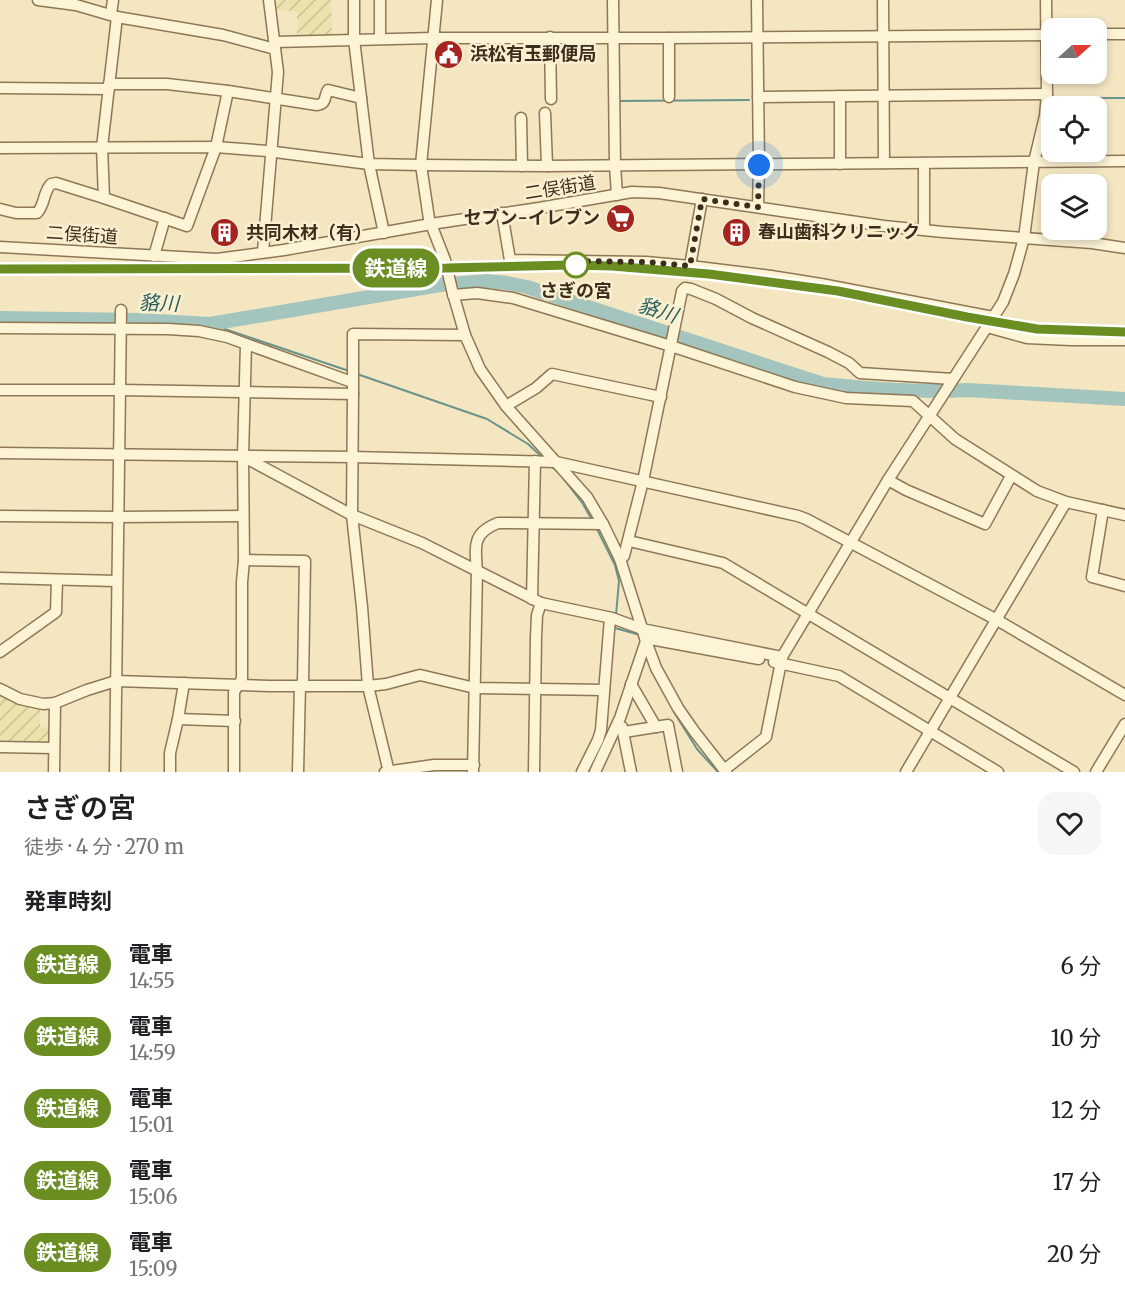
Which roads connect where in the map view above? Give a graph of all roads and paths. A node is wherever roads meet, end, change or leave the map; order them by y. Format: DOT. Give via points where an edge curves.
graph roads {
  1 [pos="38,0"];
  2 [pos="113,0"];
  3 [pos="269,0"];
  4 [pos="354,0"];
  5 [pos="380,0"];
  6 [pos="437,0"];
  7 [pos="613,0"];
  8 [pos="757,0"];
  9 [pos="883,0"];
  10 [pos="1046,0"];
  11 [pos="114,16"];
  12 [pos="1048,18"];
  13 [pos="1107,34"];
  14 [pos="1125,34"];
  15 [pos="883,35"];
  16 [pos="1041,35"];
  17 [pos="757,36"];
  18 [pos="550,37"];
  19 [pos="612,37"];
  20 [pos="380,38"];
  21 [pos="434,38"];
  22 [pos="669,38"];
  23 [pos="354,39"];
  24 [pos="275,45"];
  25 [pos="109,86"];
  26 [pos="0,88"];
  27 [pos="228,91"];
  28 [pos="884,95"];
  29 [pos="669,97"];
  30 [pos="758,97"];
  31 [pos="1041,97"];
  32 [pos="361,98"];
  33 [pos="276,99"];
  34 [pos="551,99"];
  35 [pos="840,99"];
  36 [pos="545,112"];
  37 [pos="521,118"];
  38 [pos="1041,134"];
  39 [pos="102,147"];
  40 [pos="216,147"];
  41 [pos="0,148"];
  42 [pos="272,152"];
  43 [pos="1125,161"];
  44 [pos="1034,162"];
  45 [pos="924,163"];
  46 [pos="369,164"];
  47 [pos="840,164"];
  48 [pos="884,164"];
  49 [pos="421,165"];
  50 [pos="615,165"];
  51 [pos="759,165"];
  52 [pos="522,166"];
  53 [pos="547,166"];
  54 [pos="616,195"];
  55 [pos="104,198"];
  56 [pos="702,199"];
  57 [pos="758,207"];
  58 [pos="0,210"];
  59 [pos="502,213"];
  60 [pos="165,218"];
  61 [pos="431,224"];
  62 [pos="924,230"];
  63 [pos="384,233"];
  64 [pos="1024,238"];
  65 [pos="0,247"];
  66 [pos="1125,248"];
  67 [pos="263,252"];
  68 [pos="154,256"];
  69 [pos="690,266"];
  70 [pos="453,293"];
  71 [pos="121,310"];
  72 [pos="993,317"];
  73 [pos="987,327"];
  74 [pos="0,328"];
  75 [pos="121,329"];
  76 [pos="465,335"];
  77 [pos="1125,340"];
  78 [pos="671,343"];
  79 [pos="246,344"];
  80 [pos="352,376"];
  81 [pos="948,387"];
  82 [pos="0,390"];
  83 [pos="120,390"];
  84 [pos="244,393"];
  85 [pos="353,394"];
  86 [pos="661,397"];
  87 [pos="506,406"];
  88 [pos="929,416"];
  89 [pos="0,453"];
  90 [pos="119,455"];
  91 [pos="243,456"];
  92 [pos="352,457"];
  93 [pos="538,461"];
  94 [pos="554,461"];
  95 [pos="1011,476"];
  96 [pos="888,480"];
  97 [pos="643,481"];
  98 [pos="1066,502"];
  99 [pos="1103,510"];
  100 [pos="352,515"];
  101 [pos="1125,515"];
  102 [pos="0,516"];
  103 [pos="243,516"];
  104 [pos="118,517"];
  105 [pos="534,524"];
  106 [pos="597,524"];
  107 [pos="629,541"];
  108 [pos="850,542"];
  109 [pos="620,559"];
  110 [pos="244,560"];
  111 [pos="477,571"];
  112 [pos="0,578"];
  113 [pos="57,579"];
  114 [pos="117,581"];
  115 [pos="1125,586"];
  116 [pos="537,601"];
  117 [pos="807,613"];
  118 [pos="614,619"];
  119 [pos="997,620"];
  120 [pos="644,636"];
  121 [pos="2,646"];
  122 [pos="781,660"];
  123 [pos="116,681"];
  124 [pos="184,683"];
  125 [pos="238,684"];
  126 [pos="631,684"];
  127 [pos="300,685"];
  128 [pos="368,686"];
  129 [pos="475,688"];
  130 [pos="0,689"];
  131 [pos="536,689"];
  132 [pos="604,690"];
  133 [pos="1125,695"];
  134 [pos="950,698"];
  135 [pos="55,703"];
  136 [pos="620,718"];
  137 [pos="178,719"];
  138 [pos="235,721"];
  139 [pos="1125,724"];
  140 [pos="656,727"];
  141 [pos="930,730"];
  142 [pos="624,732"];
  143 [pos="0,747"];
  144 [pos="53,748"];
  145 [pos="473,769"];
  146 [pos="598,771"];
  147 [pos="54,772"];
  148 [pos="115,772"];
  149 [pos="170,772"];
  150 [pos="234,772"];
  151 [pos="298,772"];
  152 [pos="388,772"];
  153 [pos="534,772"];
  154 [pos="582,772"];
  155 [pos="631,772"];
  156 [pos="676,772"];
  157 [pos="720,772"];
  158 [pos="906,772"];
  159 [pos="998,772"];
  160 [pos="1074,772"];
  161 [pos="1096,772"];
  1 -- 11 [label="street"];
  2 -- 11 [label="street"];
  3 -- 24 [label="street"];
  4 -- 23 [label="street"];
  5 -- 20 [label="street"];
  6 -- 21 [label="street"];
  7 -- 19 [label="street"];
  8 -- 17 [label="street"];
  9 -- 15 [label="street"];
  10 -- 12 [label="street"];
  11 -- 24 [label="street"];
  11 -- 25 [label="street"];
  13 -- 14 [label="street"];
  15 -- 16 [label="street"];
  15 -- 17 [label="street"];
  15 -- 28 [label="street"];
  17 -- 22 [label="street"];
  17 -- 30 [label="street"];
  18 -- 19 [label="street"];
  18 -- 21 [label="street"];
  18 -- 34 [label="street"];
  19 -- 22 [label="street"];
  19 -- 50 [label="street"];
  20 -- 21 [label="street"];
  20 -- 23 [label="street"];
  21 -- 49 [label="street"];
  22 -- 29 [label="street"];
  23 -- 24 [label="street"];
  23 -- 32 [label="street"];
  24 -- 33 [label="street"];
  25 -- 26 [label="street"];
  25 -- 27 [label="street" via="167,84"];
  25 -- 39 [label="street"];
  27 -- 33 [label="street"];
  27 -- 40 [label="street"];
  28 -- 31 [label="street"];
  28 -- 35 [label="street"];
  28 -- 48 [label="street"];
  30 -- 35 [label="street"];
  30 -- 51 [label="street"];
  32 -- 33 [label="street" via="328,90 319,105"];
  32 -- 46 [label="street"];
  33 -- 42 [label="street"];
  35 -- 47 [label="street"];
  36 -- 53 [label="street"];
  37 -- 52 [label="street"];
  38 -- 44 [label="street"];
  39 -- 40 [label="street"];
  39 -- 41 [label="street"];
  39 -- 55 [label="street"];
  40 -- 42 [label="street"];
  40 -- 60 [label="street" via="187,226"];
  42 -- 46 [label="street"];
  42 -- 67 [label="street"];
  43 -- 44 [label="street"];
  44 -- 45 [label="street"];
  44 -- 64 [label="street"];
  45 -- 48 [label="street"];
  45 -- 62 [label="street"];
  46 -- 49 [label="street"];
  46 -- 63 [label="street"];
  47 -- 48 [label="street"];
  47 -- 51 [label="street"];
  49 -- 52 [label="street"];
  49 -- 61 [label="street"];
  50 -- 51 [label="street"];
  50 -- 53 [label="street"];
  50 -- 54 [label="street"];
  51 -- 57 [label="street"];
  52 -- 53 [label="street"];
  54 -- 56 [label="street, 二俣街道" via="659,193"];
  54 -- 59 [label="street, 二俣街道"];
  55 -- 58 [label="street" via="56,183 48,187 37,213"];
  55 -- 60 [label="street"];
  56 -- 57 [label="street, 二俣街道"];
  56 -- 69 [label="street"];
  57 -- 62 [label="street, 二俣街道"];
  59 -- 61 [label="street, 二俣街道"];
  59 -- 69 [label="street" via="510,260"];
  60 -- 68 [label="street"];
  61 -- 63 [label="street, 二俣街道"];
  61 -- 70 [label="street"];
  62 -- 64 [label="street, 二俣街道"];
  63 -- 67 [label="street, 二俣街道"];
  64 -- 66 [label="street, 二俣街道"];
  64 -- 72 [label="street" via="1008,291"];
  65 -- 68 [label="street, 二俣街道"];
  67 -- 68 [label="street, 二俣街道" via="217,259"];
  69 -- 72 [label="street" via="821,284"];
  70 -- 76 [label="street"];
  70 -- 78 [label="street" via="513,298"];
  71 -- 75 [label="street"];
  72 -- 73 [label="street"];
  73 -- 77 [label="street" via="1027,338"];
  73 -- 81 [label="street"];
  74 -- 75 [label="street"];
  75 -- 79 [label="street" via="199,331"];
  75 -- 83 [label="street"];
  76 -- 80 [label="street" via="353,334"];
  76 -- 87 [label="street" via="480,369"];
  78 -- 81 [label="street" via="685,288 849,363 860,373"];
  78 -- 86 [label="street"];
  78 -- 88 [label="street" via="795,387 846,398 913,400"];
  79 -- 80 [label="street"];
  79 -- 84 [label="street"];
  80 -- 85 [label="street"];
  81 -- 88 [label="street"];
  82 -- 83 [label="street"];
  83 -- 84 [label="street"];
  83 -- 90 [label="street"];
  84 -- 85 [label="street"];
  84 -- 91 [label="street"];
  85 -- 92 [label="street"];
  86 -- 87 [label="street" via="552,374"];
  86 -- 97 [label="street"];
  87 -- 94 [label="street"];
  88 -- 95 [label="street" via="955,439"];
  88 -- 96 [label="street"];
  89 -- 90 [label="street"];
  90 -- 91 [label="street"];
  90 -- 104 [label="street"];
  91 -- 92 [label="street"];
  91 -- 100 [label="street"];
  91 -- 103 [label="street"];
  92 -- 93 [label="street"];
  92 -- 100 [label="street"];
  93 -- 94 [label="street"];
  93 -- 105 [label="street"];
  94 -- 97 [label="street"];
  94 -- 106 [label="street" via="587,497"];
  95 -- 96 [label="street" via="985,524"];
  95 -- 98 [label="street"];
  96 -- 108 [label="street"];
  97 -- 107 [label="street"];
  97 -- 108 [label="street" via="798,516"];
  98 -- 99 [label="street"];
  98 -- 119 [label="street"];
  99 -- 101 [label="street"];
  99 -- 115 [label="street" via="1092,577"];
  100 -- 111 [label="street" via="422,543"];
  100 -- 128 [label="street"];
  102 -- 104 [label="street"];
  103 -- 104 [label="street"];
  103 -- 110 [label="street"];
  104 -- 114 [label="street"];
  105 -- 106 [label="street"];
  105 -- 111 [label="street" via="498,523 480,534"];
  105 -- 116 [label="street"];
  106 -- 109 [label="street"];
  107 -- 109 [label="street"];
  107 -- 117 [label="street" via="723,563"];
  108 -- 117 [label="street"];
  108 -- 119 [label="street"];
  109 -- 120 [label="street"];
  110 -- 125 [label="street" via="242,679"];
  110 -- 127 [label="street" via="304,561"];
  111 -- 116 [label="street"];
  111 -- 129 [label="street"];
  112 -- 113 [label="street"];
  113 -- 114 [label="street"];
  113 -- 121 [label="street" via="56,612"];
  114 -- 123 [label="street"];
  116 -- 118 [label="street"];
  116 -- 131 [label="street"];
  117 -- 122 [label="street"];
  117 -- 134 [label="street"];
  118 -- 120 [label="street"];
  118 -- 132 [label="street"];
  119 -- 133 [label="street"];
  119 -- 134 [label="street"];
  120 -- 122 [label="street"];
  120 -- 126 [label="street"];
  120 -- 157 [label="street" via="667,690"];
  122 -- 141 [label="street" via="839,676"];
  122 -- 157 [label="street" via="766,737"];
  123 -- 124 [label="street"];
  123 -- 135 [label="street"];
  123 -- 148 [label="street"];
  124 -- 125 [label="street"];
  124 -- 137 [label="street"];
  125 -- 127 [label="street"];
  125 -- 138 [label="street" via="234,692"];
  126 -- 136 [label="street"];
  126 -- 140 [label="street"];
  127 -- 128 [label="street"];
  127 -- 151 [label="street"];
  128 -- 129 [label="street" via="420,675"];
  128 -- 152 [label="street"];
  129 -- 131 [label="street"];
  129 -- 145 [label="street"];
  130 -- 135 [label="street" via="20,699"];
  131 -- 132 [label="street"];
  131 -- 153 [label="street"];
  132 -- 154 [label="street" via="601,730"];
  134 -- 141 [label="street"];
  134 -- 160 [label="street"];
  135 -- 144 [label="street"];
  136 -- 142 [label="street"];
  136 -- 146 [label="street"];
  137 -- 138 [label="street"];
  137 -- 149 [label="street"];
  138 -- 150 [label="street"];
  139 -- 161 [label="street"];
  140 -- 142 [label="street"];
  140 -- 156 [label="street" via="668,725"];
  141 -- 158 [label="street"];
  141 -- 159 [label="street"];
  142 -- 155 [label="street"];
  143 -- 144 [label="street"];
  144 -- 147 [label="street"];
  145 -- 152 [label="street" via="434,765"];
}
